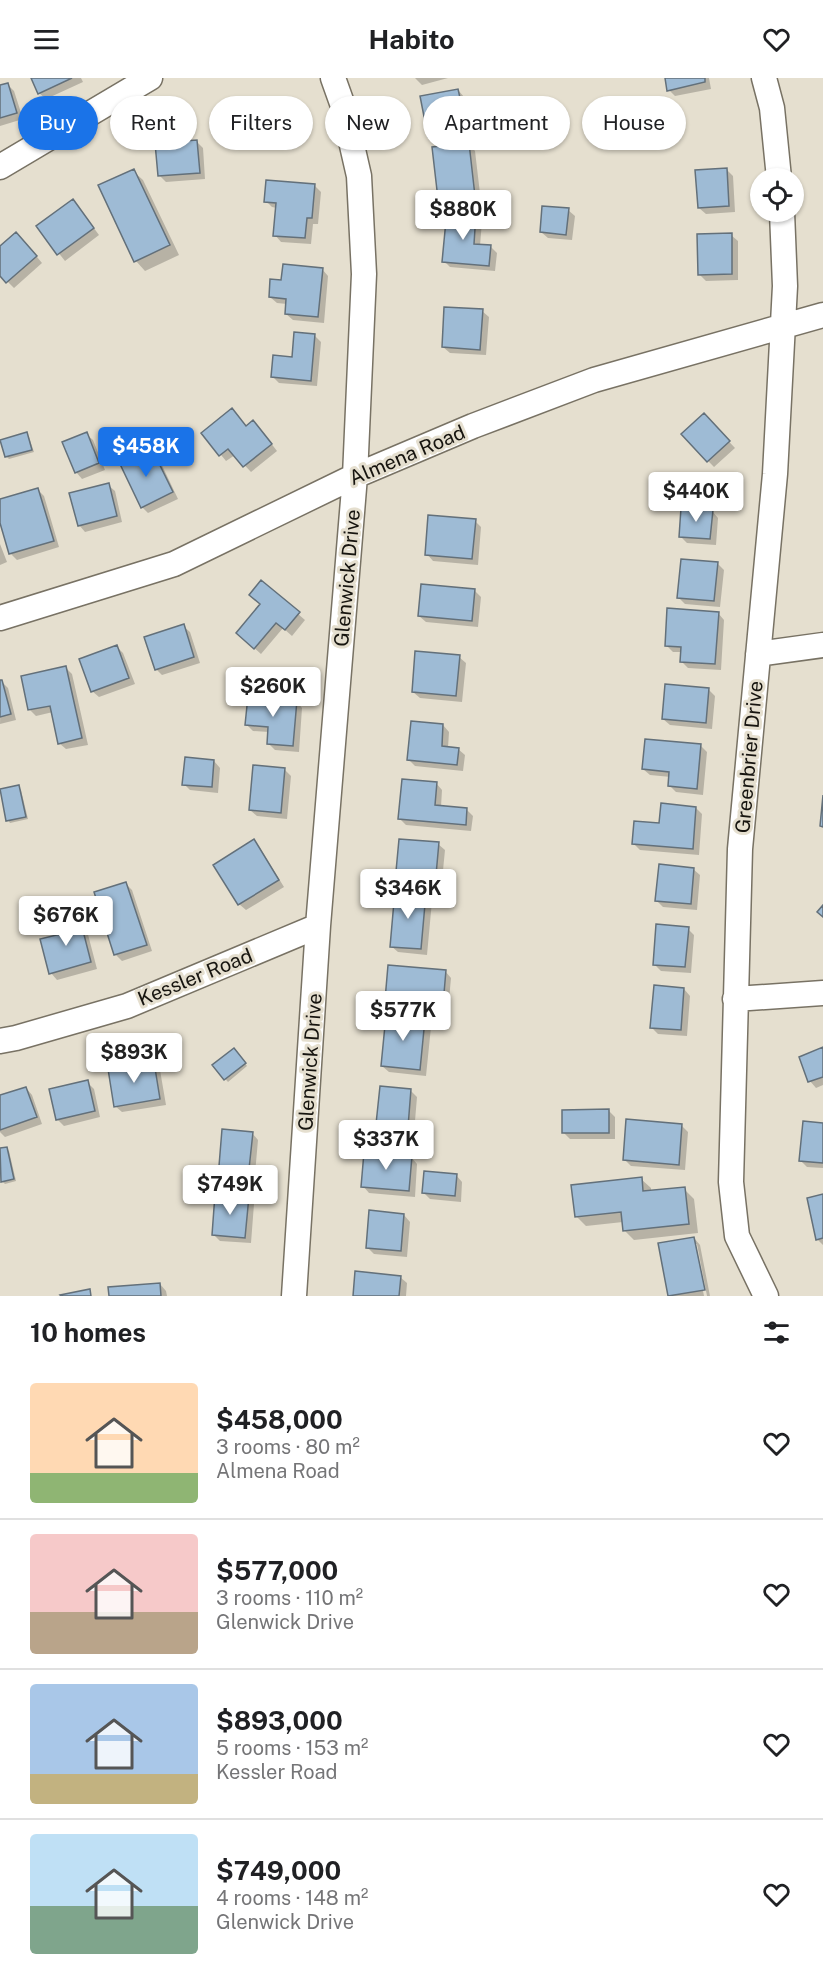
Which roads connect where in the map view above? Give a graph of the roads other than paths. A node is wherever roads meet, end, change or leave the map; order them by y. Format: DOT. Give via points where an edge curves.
graph roads {
  1 [pos="150,78"];
  2 [pos="333,78"];
  3 [pos="764,78"];
  4 [pos="0,167"];
  5 [pos="779,168"];
  6 [pos="782,222"];
  7 [pos="823,315"];
  8 [pos="783,325"];
  9 [pos="356,476"];
  10 [pos="0,618"];
  11 [pos="823,645"];
  12 [pos="758,654"];
  13 [pos="318,926"];
  14 [pos="823,993"];
  15 [pos="735,999"];
  16 [pos="0,1041"];
  17 [pos="294,1296"];
  18 [pos="766,1296"];
  1 -- 4 [label="street"];
  2 -- 9 [label="street, Glenwick Drive" via="359,176 364,274"];
  3 -- 5 [label="street" via="772,108"];
  6 -- 8 [label="street, Greenbrier Drive"];
  7 -- 8 [label="street, Almena Road"];
  8 -- 9 [label="street, Almena Road" via="594,380"];
  8 -- 12 [label="street, Greenbrier Drive" via="775,474"];
  9 -- 10 [label="street, Almena Road" via="174,564"];
  9 -- 13 [label="street, Glenwick Drive"];
  11 -- 12 [label="street"];
  12 -- 15 [label="street, Greenbrier Drive" via="740,849"];
  13 -- 16 [label="street, Kessler Road" via="126,1006"];
  13 -- 17 [label="street, Glenwick Drive"];
  14 -- 15 [label="street"];
  15 -- 18 [label="street, Greenbrier Drive" via="731,1182 737,1236"];
}
